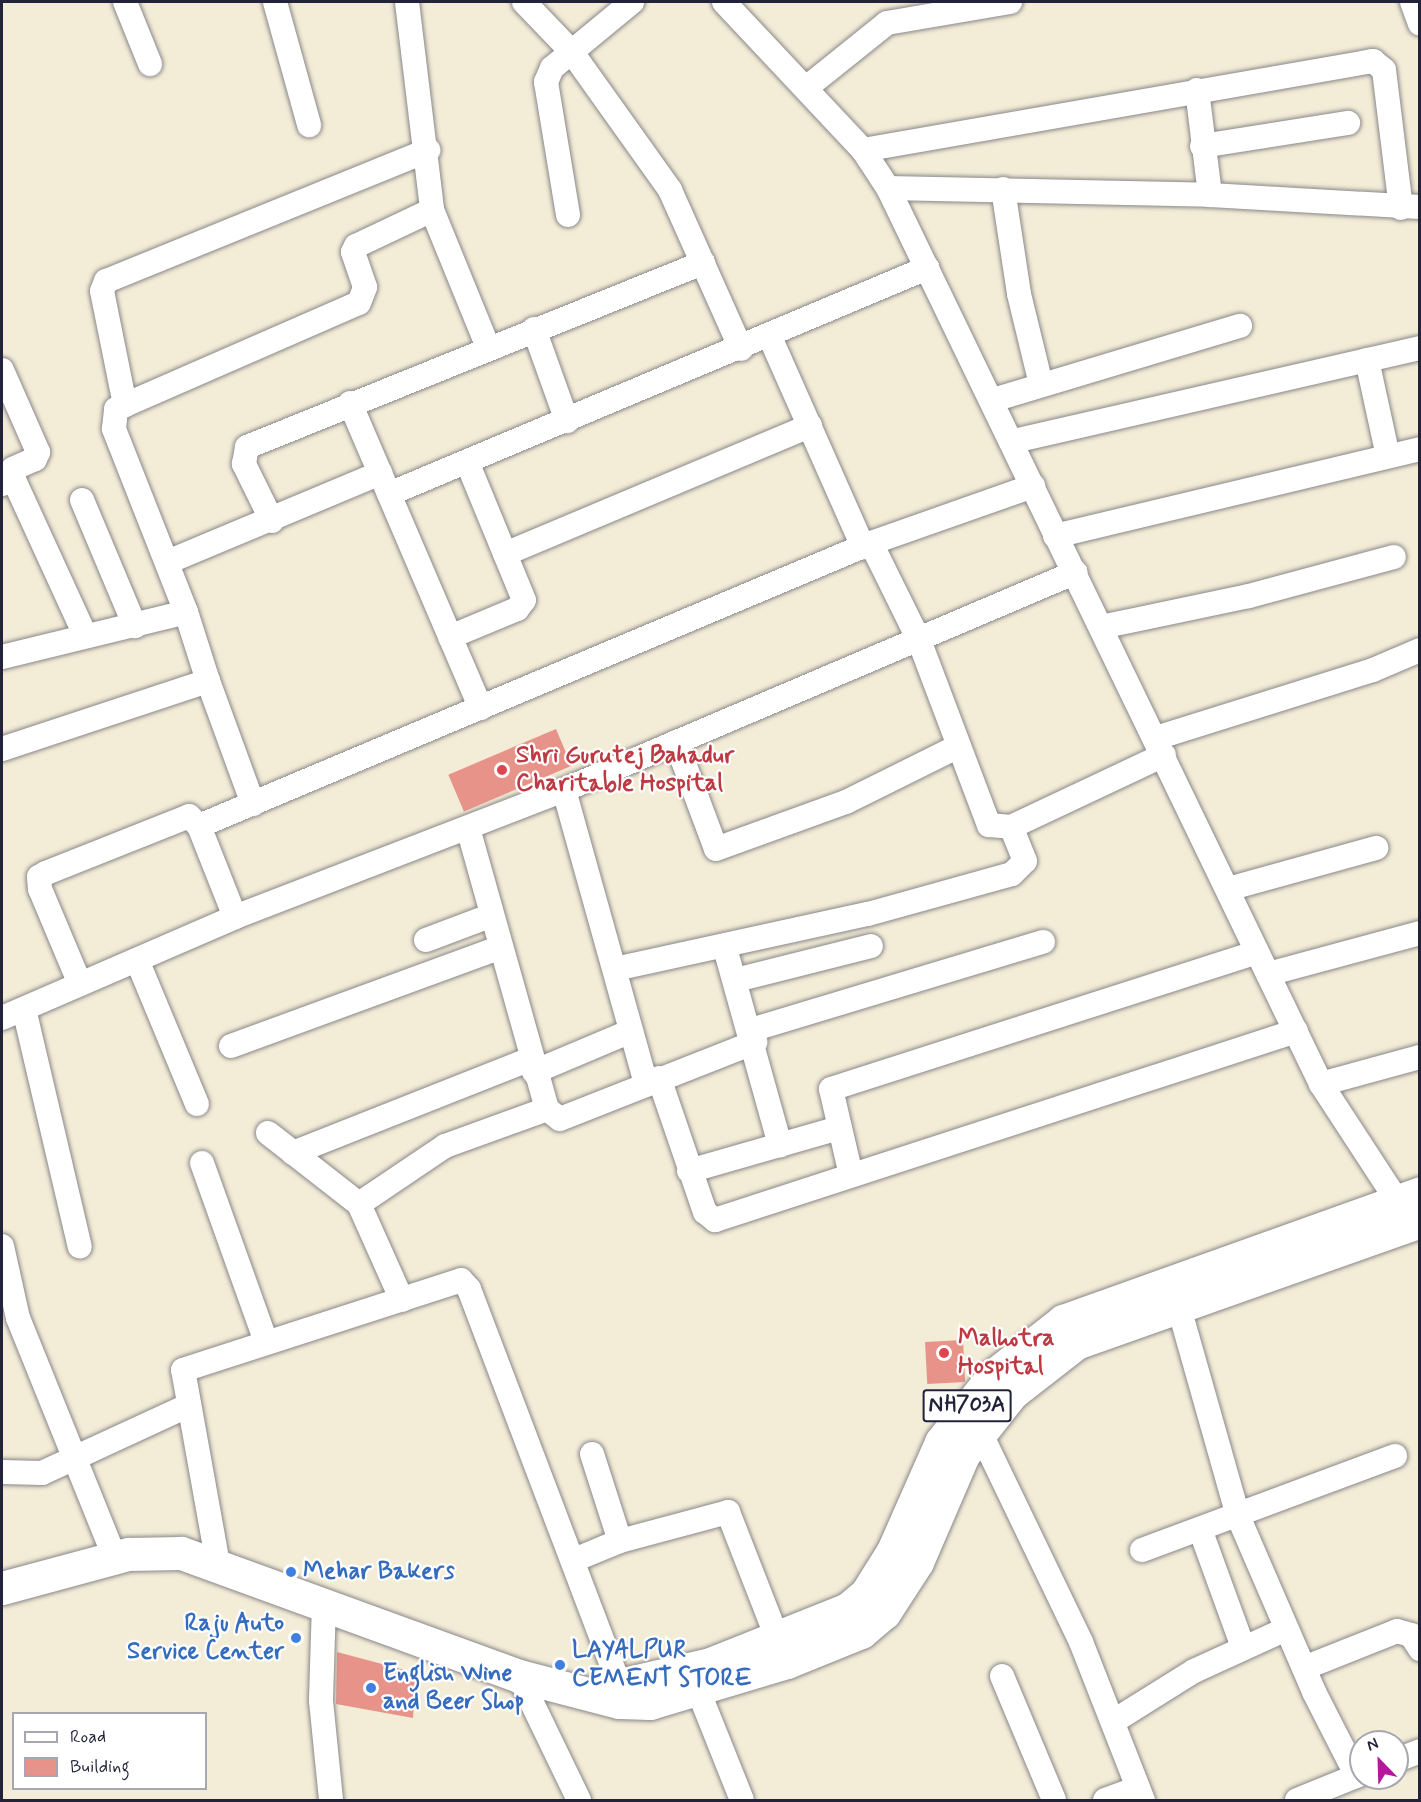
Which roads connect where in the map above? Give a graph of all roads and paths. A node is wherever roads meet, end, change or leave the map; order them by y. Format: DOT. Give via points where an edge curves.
graph roads {
  1 [pos="125,2"];
  2 [pos="275,2"];
  3 [pos="407,2"];
  4 [pos="524,2"];
  5 [pos="632,2"];
  6 [pos="724,2"];
  7 [pos="1010,2"];
  8 [pos="1412,2"];
  9 [pos="960,4"];
  10 [pos="901,9"];
  11 [pos="1419,22"];
  12 [pos="571,51"];
  13 [pos="150,64"];
  14 [pos="806,88"];
  15 [pos="1197,90"];
  16 [pos="1348,123"];
  17 [pos="309,125"];
  18 [pos="1202,146"];
  19 [pos="428,150"];
  20 [pos="863,150"];
  21 [pos="888,188"];
  22 [pos="1003,189"];
  23 [pos="1210,195"];
  24 [pos="1410,208"];
  25 [pos="432,210"];
  26 [pos="568,215"];
  27 [pos="703,263"];
  28 [pos="927,268"];
  29 [pos="1240,326"];
  30 [pos="534,329"];
  31 [pos="770,337"];
  32 [pos="488,347"];
  33 [pos="1419,348"];
  34 [pos="741,349"];
  35 [pos="1367,360"];
  36 [pos="2,370"];
  37 [pos="1041,384"];
  38 [pos="993,400"];
  39 [pos="350,403"];
  40 [pos="125,405"];
  41 [pos="567,420"];
  42 [pos="810,426"];
  43 [pos="1014,441"];
  44 [pos="1419,449"];
  45 [pos="1388,456"];
  46 [pos="467,462"];
  47 [pos="8,482"];
  48 [pos="385,484"];
  49 [pos="1033,486"];
  50 [pos="82,500"];
  51 [pos="272,521"];
  52 [pos="1055,536"];
  53 [pos="867,545"];
  54 [pos="505,554"];
  55 [pos="1394,556"];
  56 [pos="170,561"];
  57 [pos="1076,572"];
  58 [pos="186,612"];
  59 [pos="135,626"];
  60 [pos="1101,627"];
  61 [pos="85,635"];
  62 [pos="450,637"];
  63 [pos="919,640"];
  64 [pos="1419,650"];
  65 [pos="2,657"];
  66 [pos="208,681"];
  67 [pos="481,708"];
  68 [pos="676,742"];
  69 [pos="959,746"];
  70 [pos="1160,746"];
  71 [pos="2,749"];
  72 [pos="564,790"];
  73 [pos="253,804"];
  74 [pos="199,826"];
  75 [pos="1011,827"];
  76 [pos="468,828"];
  77 [pos="1376,848"];
  78 [pos="1227,889"];
  79 [pos="490,916"];
  80 [pos="235,917"];
  81 [pos="1419,933"];
  82 [pos="426,940"];
  83 [pos="1043,942"];
  84 [pos="871,946"];
  85 [pos="499,948"];
  86 [pos="725,948"];
  87 [pos="1257,952"];
  88 [pos="137,960"];
  89 [pos="615,969"];
  90 [pos="1268,974"];
  91 [pos="736,980"];
  92 [pos="80,984"];
  93 [pos="9,1010"];
  94 [pos="631,1031"];
  95 [pos="1296,1031"];
  96 [pos="753,1036"];
  97 [pos="231,1046"];
  98 [pos="1419,1057"];
  99 [pos="532,1066"];
  100 [pos="652,1080"];
  101 [pos="1321,1084"];
  102 [pos="197,1104"];
  103 [pos="547,1109"];
  104 [pos="839,1128"];
  105 [pos="268,1133"];
  106 [pos="780,1144"];
  107 [pos="293,1153"];
  108 [pos="202,1163"];
  109 [pos="689,1171"];
  110 [pos="851,1175"];
  111 [pos="359,1204"];
  112 [pos="1413,1214"];
  113 [pos="2,1246"];
  114 [pos="80,1247"];
  115 [pos="402,1300"];
  116 [pos="1178,1304"];
  117 [pos="10,1318"];
  118 [pos="266,1342"];
  119 [pos="189,1405"];
  120 [pos="980,1432"];
  121 [pos="76,1453"];
  122 [pos="592,1454"];
  123 [pos="1395,1456"];
  124 [pos="2,1472"];
  125 [pos="1238,1516"];
  126 [pos="1200,1529"];
  127 [pos="620,1541"];
  128 [pos="1142,1550"];
  129 [pos="115,1558"];
  130 [pos="574,1560"];
  131 [pos="218,1564"];
  132 [pos="2,1588"];
  133 [pos="324,1603"];
  134 [pos="1286,1629"];
  135 [pos="777,1638"];
  136 [pos="1243,1647"];
  137 [pos="1419,1649"];
  138 [pos="1304,1668"];
  139 [pos="519,1676"];
  140 [pos="1002,1676"];
  141 [pos="605,1688"];
  142 [pos="698,1690"];
  143 [pos="1114,1722"];
  144 [pos="1349,1756"];
  145 [pos="1349,1780"];
  146 [pos="1141,1794"];
  147 [pos="1306,1799"];
  148 [pos="332,1800"];
  149 [pos="579,1800"];
  150 [pos="742,1800"];
  151 [pos="1054,1800"];
  152 [pos="1105,1800"];
  1 -- 13 [label="street"];
  2 -- 17 [label="street"];
  3 -- 19 [label="street"];
  4 -- 12 [label="street"];
  5 -- 12 [label="street"];
  6 -- 14 [label="street"];
  7 -- 9 [label="street"];
  8 -- 11 [label="street"];
  9 -- 10 [label="street"];
  10 -- 14 [label="street"];
  12 -- 26 [label="street" via="552,68 545,100"];
  12 -- 27 [label="street" via="670,190"];
  14 -- 20 [label="street"];
  15 -- 18 [label="street"];
  15 -- 20 [label="street"];
  15 -- 24 [label="street" via="1380,63"];
  16 -- 18 [label="street"];
  18 -- 23 [label="street"];
  19 -- 25 [label="street"];
  19 -- 40 [label="street" via="106,281 102,291"];
  20 -- 21 [label="street"];
  21 -- 22 [label="street"];
  21 -- 28 [label="street"];
  22 -- 23 [label="street"];
  22 -- 37 [label="street" via="1019,294"];
  23 -- 24 [label="street"];
  25 -- 32 [label="street"];
  25 -- 40 [label="street" via="356,246 353,252 365,287 359,303"];
  27 -- 30 [label="street"];
  27 -- 34 [label="street"];
  28 -- 31 [label="street"];
  28 -- 38 [label="street"];
  29 -- 37 [label="street"];
  30 -- 32 [label="street"];
  30 -- 41 [label="street"];
  31 -- 34 [label="street"];
  31 -- 42 [label="street"];
  32 -- 39 [label="street"];
  33 -- 35 [label="street"];
  34 -- 41 [label="street"];
  35 -- 43 [label="street"];
  35 -- 45 [label="street"];
  36 -- 47 [label="street" via="38,452 35,459 13,469"];
  37 -- 38 [label="street"];
  38 -- 43 [label="street"];
  39 -- 48 [label="street"];
  39 -- 51 [label="street" via="243,451 244,464"];
  40 -- 56 [label="street" via="116,409 114,429"];
  41 -- 46 [label="street"];
  42 -- 53 [label="street"];
  42 -- 54 [label="street"];
  43 -- 49 [label="street"];
  44 -- 45 [label="street"];
  45 -- 52 [label="street"];
  46 -- 48 [label="street"];
  46 -- 54 [label="street"];
  47 -- 61 [label="street"];
  48 -- 51 [label="street"];
  48 -- 62 [label="street"];
  49 -- 52 [label="street"];
  49 -- 53 [label="street"];
  50 -- 59 [label="street"];
  51 -- 56 [label="street"];
  52 -- 57 [label="street"];
  53 -- 63 [label="street"];
  53 -- 67 [label="street"];
  54 -- 62 [label="street" via="523,606"];
  55 -- 60 [label="street" via="1249,596"];
  56 -- 58 [label="street"];
  57 -- 60 [label="street"];
  57 -- 63 [label="street"];
  58 -- 59 [label="street"];
  58 -- 66 [label="street"];
  59 -- 61 [label="street"];
  60 -- 70 [label="street"];
  61 -- 65 [label="street"];
  62 -- 67 [label="street"];
  63 -- 68 [label="street"];
  63 -- 69 [label="street"];
  64 -- 70 [label="street"];
  66 -- 71 [label="street"];
  66 -- 73 [label="street"];
  67 -- 73 [label="street"];
  68 -- 69 [label="street" via="709,841 717,849 846,802"];
  68 -- 72 [label="street"];
  69 -- 75 [label="street" via="981,817 997,830"];
  70 -- 75 [label="street"];
  70 -- 78 [label="street"];
  72 -- 76 [label="street"];
  72 -- 89 [label="street"];
  73 -- 74 [label="street"];
  74 -- 80 [label="street"];
  74 -- 92 [label="street" via="189,816 182,817 39,877"];
  75 -- 86 [label="street" via="1025,861 1012,874"];
  76 -- 79 [label="street"];
  76 -- 80 [label="street"];
  77 -- 78 [label="street"];
  78 -- 87 [label="street"];
  79 -- 82 [label="street"];
  79 -- 85 [label="street"];
  80 -- 88 [label="street"];
  81 -- 90 [label="street"];
  83 -- 96 [label="street"];
  84 -- 91 [label="street"];
  85 -- 97 [label="street"];
  85 -- 99 [label="street"];
  86 -- 89 [label="street"];
  86 -- 91 [label="street"];
  87 -- 90 [label="street"];
  87 -- 104 [label="street" via="839,1085 829,1094"];
  88 -- 92 [label="street"];
  88 -- 102 [label="street"];
  89 -- 94 [label="street"];
  90 -- 95 [label="street"];
  91 -- 96 [label="street"];
  92 -- 93 [label="street"];
  93 -- 114 [label="street"];
  94 -- 99 [label="street"];
  94 -- 100 [label="street"];
  95 -- 101 [label="street"];
  95 -- 110 [label="street"];
  96 -- 100 [label="street"];
  96 -- 106 [label="street"];
  98 -- 101 [label="street"];
  99 -- 103 [label="street"];
  99 -- 107 [label="street"];
  100 -- 103 [label="street" via="560,1119"];
  100 -- 109 [label="street"];
  101 -- 112 [label="street"];
  103 -- 111 [label="street" via="433,1151"];
  104 -- 106 [label="street"];
  104 -- 110 [label="street"];
  105 -- 107 [label="street"];
  106 -- 109 [label="street"];
  107 -- 111 [label="street"];
  108 -- 118 [label="street"];
  109 -- 110 [label="street" via="705,1212 715,1220"];
  111 -- 115 [label="street"];
  112 -- 116 [label="highway, NH703A"];
  112 -- 135 [label="highway, NH703A" via="1063,1321 994,1375 947,1434 872,1588 848,1609"];
  113 -- 117 [label="street"];
  115 -- 118 [label="street"];
  115 -- 130 [label="street" via="454,1281 467,1284"];
  116 -- 120 [label="highway, NH703A" via="1076,1343 1012,1393"];
  116 -- 125 [label="street"];
  117 -- 121 [label="street"];
  118 -- 119 [label="street" via="188,1365 183,1378"];
  119 -- 121 [label="street"];
  119 -- 131 [label="street"];
  120 -- 142 [label="highway, NH703A" via="963,1455 899,1597 884,1613 861,1632"];
  120 -- 143 [label="street"];
  121 -- 124 [label="street" via="34,1475"];
  121 -- 129 [label="street"];
  122 -- 127 [label="street"];
  123 -- 125 [label="street"];
  125 -- 126 [label="street"];
  125 -- 134 [label="street"];
  126 -- 128 [label="street"];
  126 -- 136 [label="street"];
  127 -- 130 [label="street"];
  127 -- 135 [label="street" via="728,1512"];
  129 -- 131 [label="highway, NH703A" via="159,1551"];
  129 -- 132 [label="highway, NH703A"];
  130 -- 141 [label="street"];
  131 -- 133 [label="highway, NH703A"];
  133 -- 139 [label="highway, NH703A"];
  133 -- 148 [label="street" via="321,1701"];
  134 -- 136 [label="street"];
  134 -- 138 [label="street"];
  135 -- 141 [label="highway, NH703A" via="710,1664"];
  136 -- 143 [label="street"];
  137 -- 138 [label="street" via="1411,1635 1397,1631"];
  138 -- 144 [label="street"];
  139 -- 141 [label="highway, NH703A"];
  139 -- 149 [label="street"];
  140 -- 151 [label="street"];
  141 -- 142 [label="highway, NH703A" via="619,1702 650,1703"];
  142 -- 150 [label="street"];
  143 -- 146 [label="street"];
  145 -- 147 [label="street"];
  146 -- 152 [label="street"];
}
